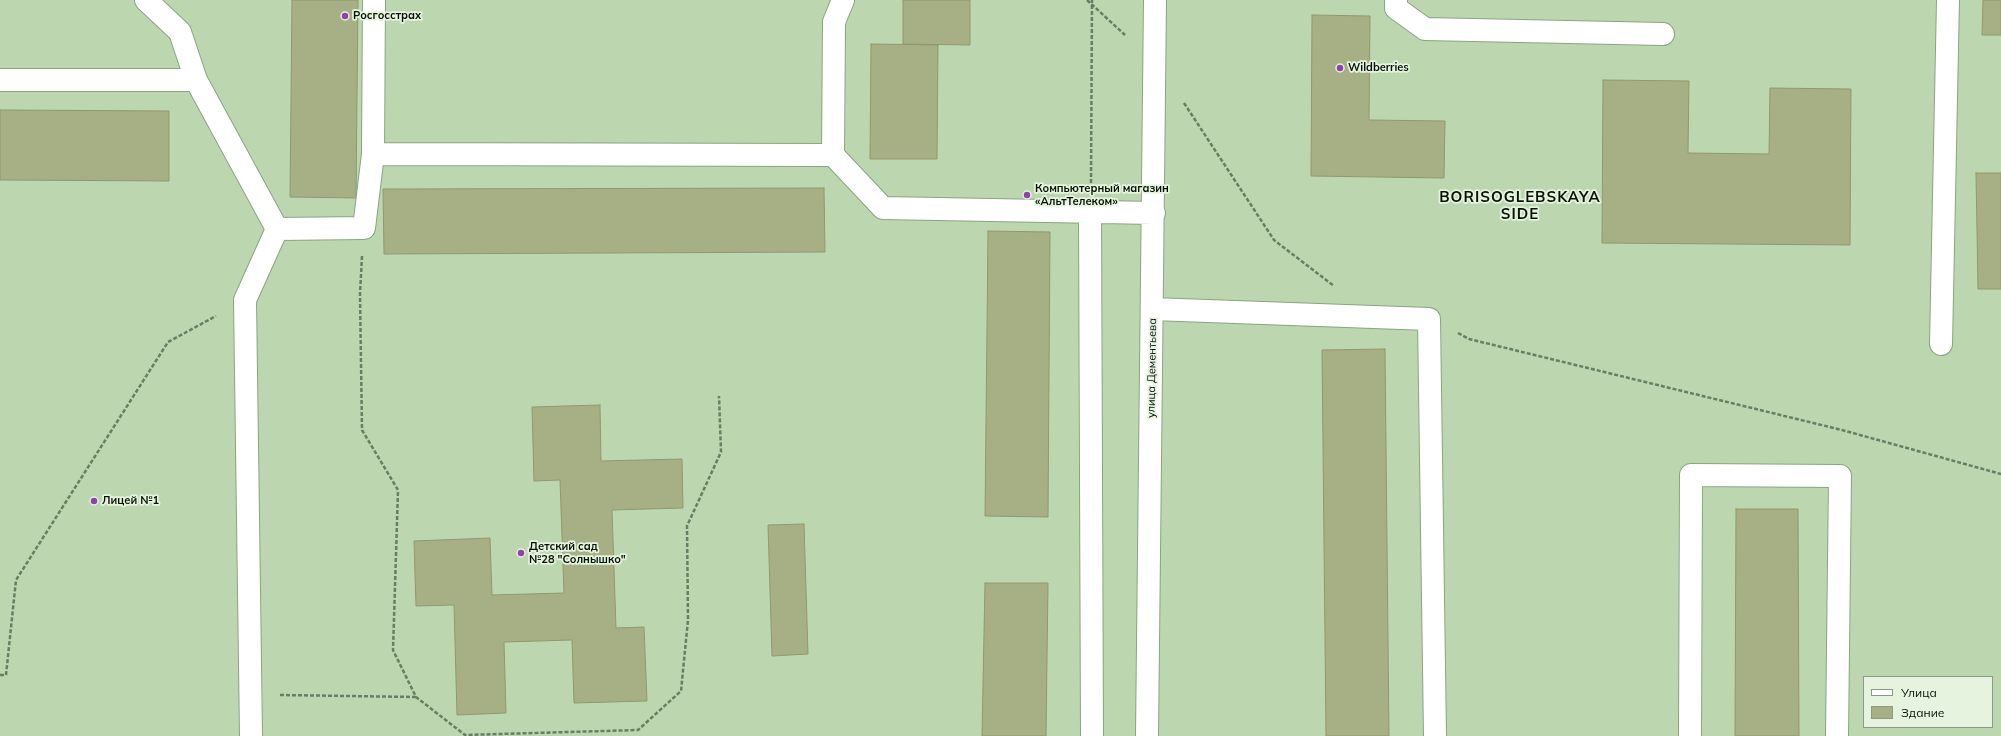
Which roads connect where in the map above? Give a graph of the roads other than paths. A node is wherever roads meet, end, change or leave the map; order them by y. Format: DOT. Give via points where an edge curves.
graph roads {
  1 [pos="146,0"];
  2 [pos="374,0"];
  3 [pos="843,0"];
  4 [pos="1155,0"];
  5 [pos="1396,0"];
  6 [pos="1948,0"];
  7 [pos="1663,34"];
  8 [pos="0,80"];
  9 [pos="196,80"];
  10 [pos="374,154"];
  11 [pos="833,155"];
  12 [pos="1090,211"];
  13 [pos="1154,214"];
  14 [pos="277,229"];
  15 [pos="1152,309"];
  16 [pos="1941,344"];
  17 [pos="251,736"];
  18 [pos="1092,736"];
  19 [pos="1147,736"];
  20 [pos="1435,736"];
  21 [pos="1690,736"];
  22 [pos="1837,736"];
  1 -- 9 [label="street" via="180,32"];
  2 -- 10 [label="street"];
  3 -- 11 [label="street" via="834,22"];
  4 -- 13 [label="street, улица Дементьева"];
  5 -- 7 [label="street" via="1396,8 1425,29"];
  6 -- 16 [label="street"];
  8 -- 9 [label="street"];
  9 -- 14 [label="street"];
  10 -- 11 [label="street"];
  10 -- 14 [label="street" via="364,228"];
  11 -- 12 [label="street" via="883,208"];
  12 -- 13 [label="street"];
  12 -- 18 [label="street"];
  13 -- 15 [label="street, улица Дементьева"];
  14 -- 17 [label="street" via="245,300"];
  15 -- 19 [label="street, улица Дементьева"];
  15 -- 20 [label="street" via="1429,319"];
  21 -- 22 [label="street" via="1691,475 1840,476"];
}
